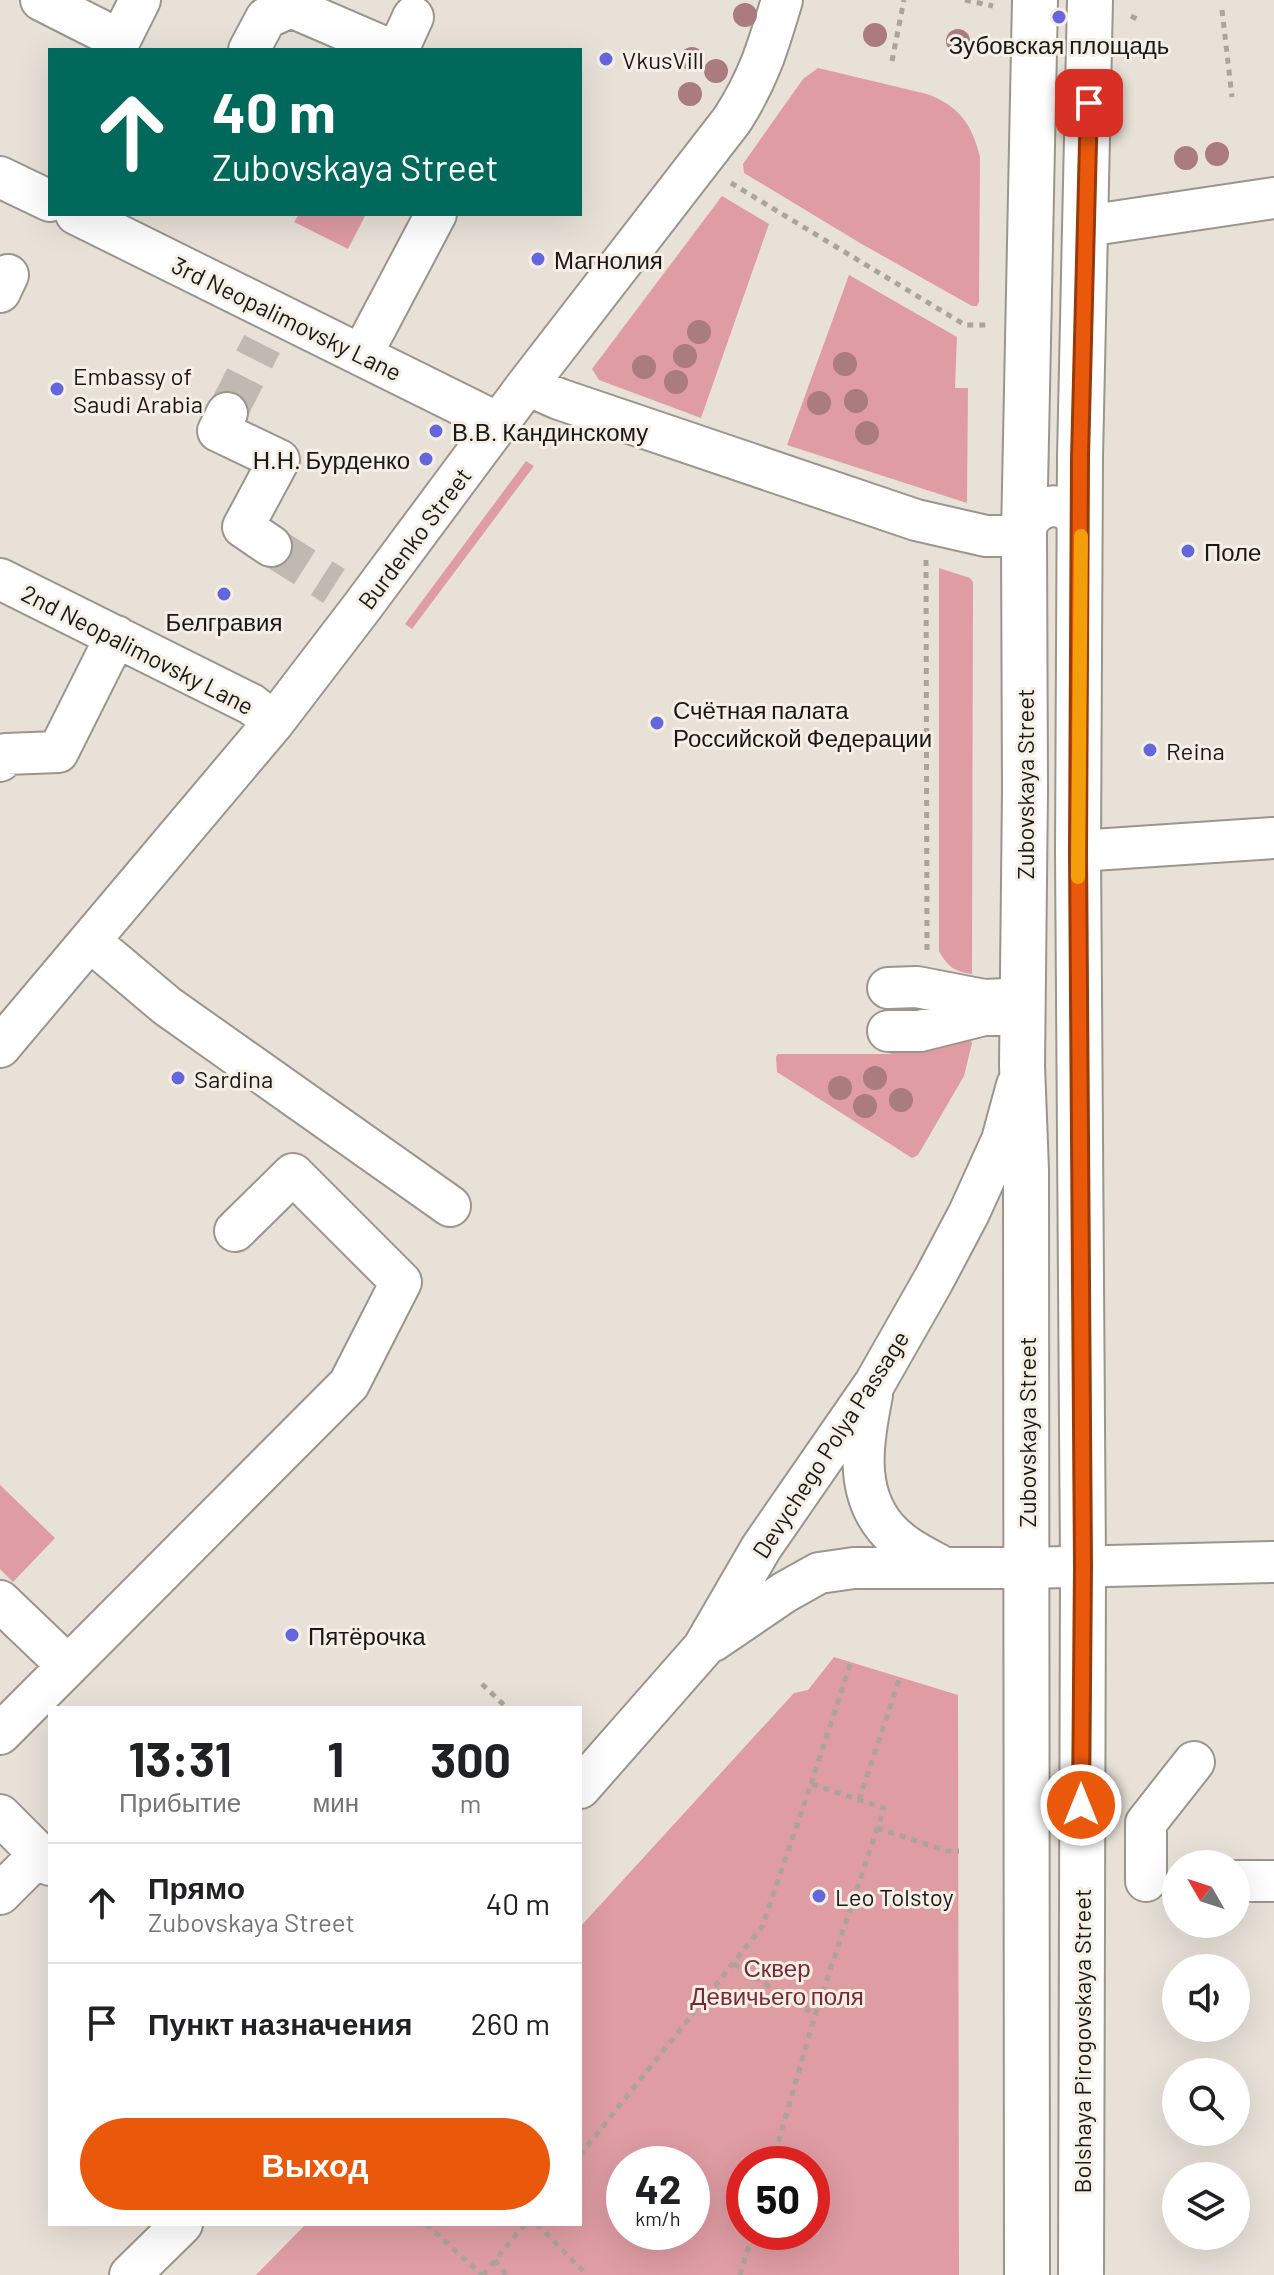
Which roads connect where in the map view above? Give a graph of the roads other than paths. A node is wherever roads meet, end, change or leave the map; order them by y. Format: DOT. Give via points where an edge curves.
graph roads {
  1 [pos="41,0"];
  2 [pos="140,0"];
  3 [pos="782,0"];
  4 [pos="1090,0"];
  5 [pos="1018,4"];
  6 [pos="250,48"];
  7 [pos="386,48"];
  8 [pos="0,177"];
  9 [pos="1274,198"];
  10 [pos="48,200"];
  11 [pos="85,216"];
  12 [pos="435,216"];
  13 [pos="1086,226"];
  14 [pos="149,230"];
  15 [pos="362,354"];
  16 [pos="527,385"];
  17 [pos="227,413"];
  18 [pos="498,423"];
  19 [pos="1081,533"];
  20 [pos="1024,536"];
  21 [pos="271,546"];
  22 [pos="0,579"];
  23 [pos="116,636"];
  24 [pos="274,722"];
  25 [pos="0,761"];
  26 [pos="1274,838"];
  27 [pos="1078,851"];
  28 [pos="90,941"];
  29 [pos="888,988"];
  30 [pos="1023,1007"];
  31 [pos="888,1031"];
  32 [pos="0,1047"];
  33 [pos="1022,1066"];
  34 [pos="450,1206"];
  35 [pos="235,1231"];
  36 [pos="875,1383"];
  37 [pos="1274,1562"];
  38 [pos="1083,1566"];
  39 [pos="943,1567"];
  40 [pos="1026,1568"];
  41 [pos="0,1601"];
  42 [pos="703,1648"];
  43 [pos="68,1666"];
  44 [pos="0,1734"];
  45 [pos="1194,1762"];
  46 [pos="582,1786"];
  47 [pos="0,1815"];
  48 [pos="45,1860"];
  49 [pos="1148,1881"];
  50 [pos="1250,1881"];
  51 [pos="1274,1881"];
  52 [pos="0,1894"];
  53 [pos="180,2226"];
  54 [pos="130,2275"];
  55 [pos="1027,2275"];
  56 [pos="1081,2275"];
  1 -- 2 [label="street" via="120,40"];
  3 -- 16 [label="street, Burdenko Street" via="764,61 732,120"];
  4 -- 13 [label="main road"];
  5 -- 20 [label="main road, Zubovskaya Street"];
  6 -- 7 [label="street" via="266,18 291,7"];
  8 -- 10 [label="street"];
  9 -- 13 [label="street"];
  11 -- 14 [label="street, 3rd Neopalimovsky Lane"];
  12 -- 15 [label="street"];
  13 -- 19 [label="main road"];
  14 -- 15 [label="street, 3rd Neopalimovsky Lane" via="270,328"];
  15 -- 18 [label="street, 3rd Neopalimovsky Lane"];
  16 -- 18 [label="street, Burdenko Street"];
  16 -- 20 [label="street" via="916,520 986,536"];
  17 -- 21 [label="street" via="218,431 279,460 243,527"];
  18 -- 24 [label="street, Burdenko Street" via="348,597"];
  19 -- 20 [label="street" via="1070,512 1051,506 1030,517"];
  19 -- 27 [label="main road"];
  20 -- 30 [label="main road, Zubovskaya Street"];
  22 -- 23 [label="street, 2nd Neopalimovsky Lane"];
  23 -- 24 [label="street, 2nd Neopalimovsky Lane" via="251,704"];
  23 -- 25 [label="street" via="58,752 6,754"];
  24 -- 28 [label="street, Burdenko Street"];
  26 -- 27 [label="street"];
  27 -- 38 [label="main road"];
  28 -- 32 [label="street, Burdenko Street"];
  28 -- 34 [label="street" via="167,1006"];
  29 -- 30 [label="street" via="917,987"];
  30 -- 31 [label="street" via="920,1031"];
  30 -- 33 [label="main road, Zubovskaya Street"];
  33 -- 36 [label="street, Devychego Polya Passage" via="1002,1140 969,1213"];
  33 -- 40 [label="main road, Zubovskaya Street"];
  35 -- 43 [label="street" via="293,1174 401,1282 349,1384"];
  36 -- 39 [label="street" via="865,1431 864,1475 870,1503 887,1529"];
  36 -- 42 [label="street, Devychego Polya Passage" via="761,1548"];
  37 -- 38 [label="street"];
  38 -- 40 [label="street"];
  38 -- 56 [label="main road, Bolshaya Pirogovskaya Street"];
  39 -- 40 [label="street"];
  39 -- 42 [label="street" via="819,1573"];
  40 -- 55 [label="main road"];
  41 -- 43 [label="street"];
  42 -- 46 [label="street, Devychego Polya Passage"];
  43 -- 44 [label="street"];
  45 -- 49 [label="street" via="1146,1823"];
  47 -- 48 [label="street"];
  48 -- 52 [label="street"];
  50 -- 51 [label="street"];
  53 -- 54 [label="street"];
}
